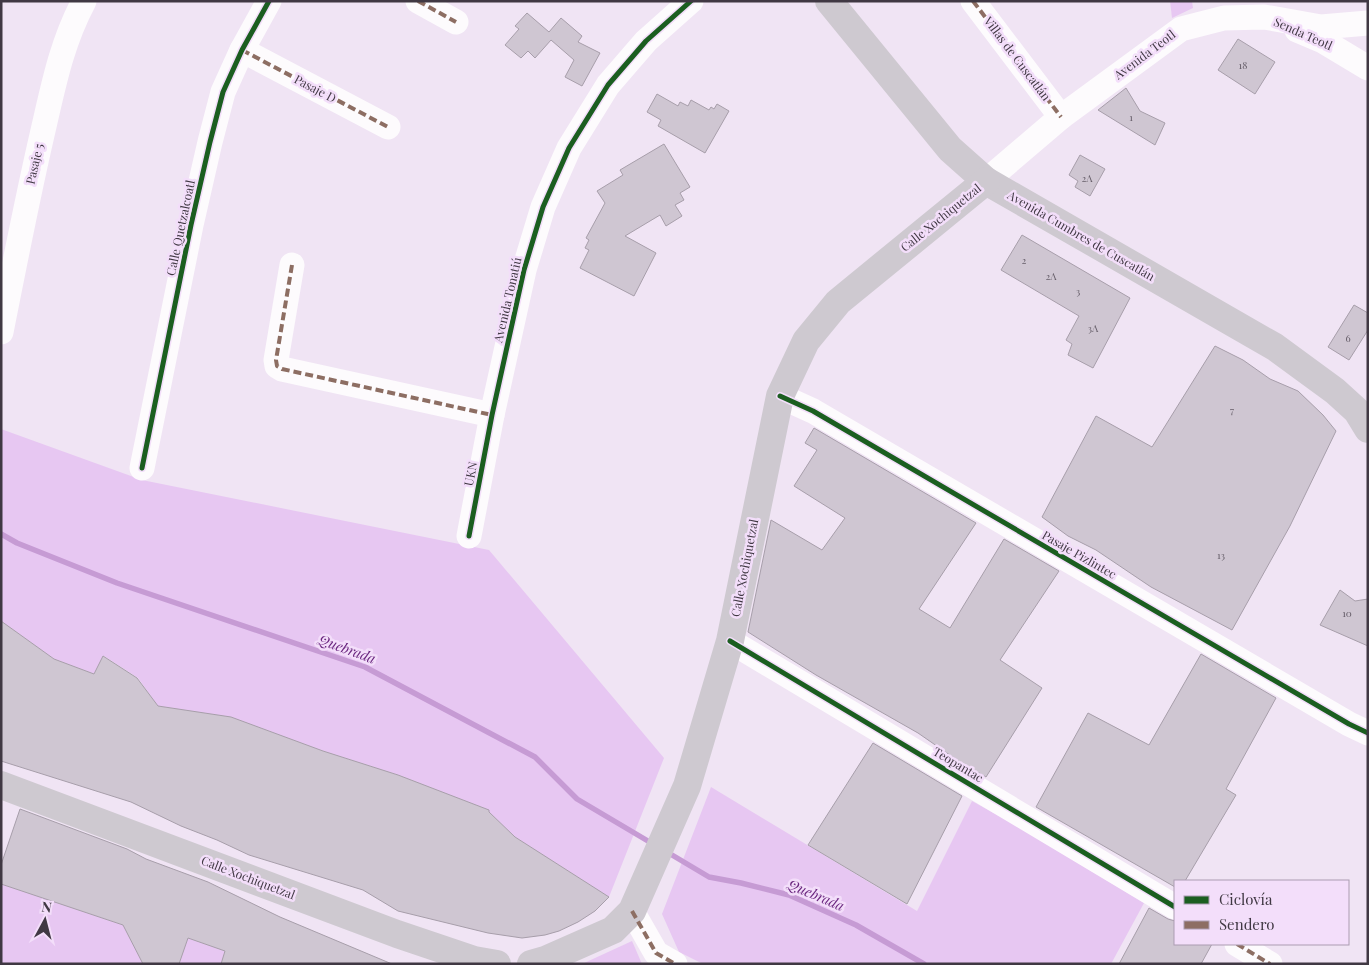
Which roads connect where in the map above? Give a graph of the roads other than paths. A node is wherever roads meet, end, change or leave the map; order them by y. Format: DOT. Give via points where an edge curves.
graph roads {
  1 [pos="84,1"];
  2 [pos="269,1"];
  3 [pos="418,1"];
  4 [pos="691,1"];
  5 [pos="829,1"];
  6 [pos="973,1"];
  7 [pos="1266,9"];
  8 [pos="456,22"];
  9 [pos="1368,23"];
  10 [pos="242,50"];
  11 [pos="1368,68"];
  12 [pos="1062,117"];
  13 [pos="388,127"];
  14 [pos="986,181"];
  15 [pos="292,265"];
  16 [pos="1,332"];
  17 [pos="780,396"];
  18 [pos="492,415"];
  19 [pos="1368,429"];
  20 [pos="142,468"];
  21 [pos="468,536"];
  22 [pos="730,641"];
  23 [pos="1368,733"];
  24 [pos="1,785"];
  25 [pos="1174,906"];
  26 [pos="632,911"];
  27 [pos="1239,945"];
  28 [pos="497,964"];
  29 [pos="531,964"];
  30 [pos="675,964"];
  31 [pos="1270,964"];
  1 -- 16 [label="street, Pasaje 5" via="62,52 24,210"];
  2 -- 10 [label="street, Calle Quetzalcoatl"];
  3 -- 8 [label="street"];
  4 -- 18 [label="street, Avenida Tonatiú" via="646,40 608,85 569,148 543,207 524,270"];
  5 -- 14 [label="main road, Avenida Cumbres de Cuscatlán" via="950,149"];
  6 -- 12 [label="street, Villas de Cuscatlán"];
  7 -- 9 [label="street, Avenida Teotl" via="1321,27"];
  7 -- 11 [label="street, Senda Teotl"];
  7 -- 12 [label="street, Avenida Teotl" via="1181,29"];
  10 -- 13 [label="street, Pasaje D"];
  10 -- 20 [label="street, Calle Quetzalcoatl" via="223,92 210,142"];
  12 -- 14 [label="street, Avenida Teotl"];
  14 -- 17 [label="main road, Calle Xochiquetzal" via="838,302 806,341"];
  14 -- 19 [label="main road, Avenida Cumbres de Cuscatlán" via="1275,347 1335,391 1357,411"];
  15 -- 18 [label="street" via="277,366"];
  17 -- 22 [label="main road, Calle Xochiquetzal"];
  17 -- 23 [label="street, Pasaje Pizlintec" via="813,411"];
  18 -- 21 [label="street, UKN"];
  22 -- 25 [label="street, Teopantac"];
  22 -- 26 [label="main road, Calle Xochiquetzal" via="687,786"];
  24 -- 28 [label="main road, Calle Xochiquetzal" via="397,934 474,960"];
  26 -- 29 [label="main road, Calle Xochiquetzal" via="613,930"];
  26 -- 30 [label="street" via="656,953"];
  27 -- 31 [label="street"];
}
